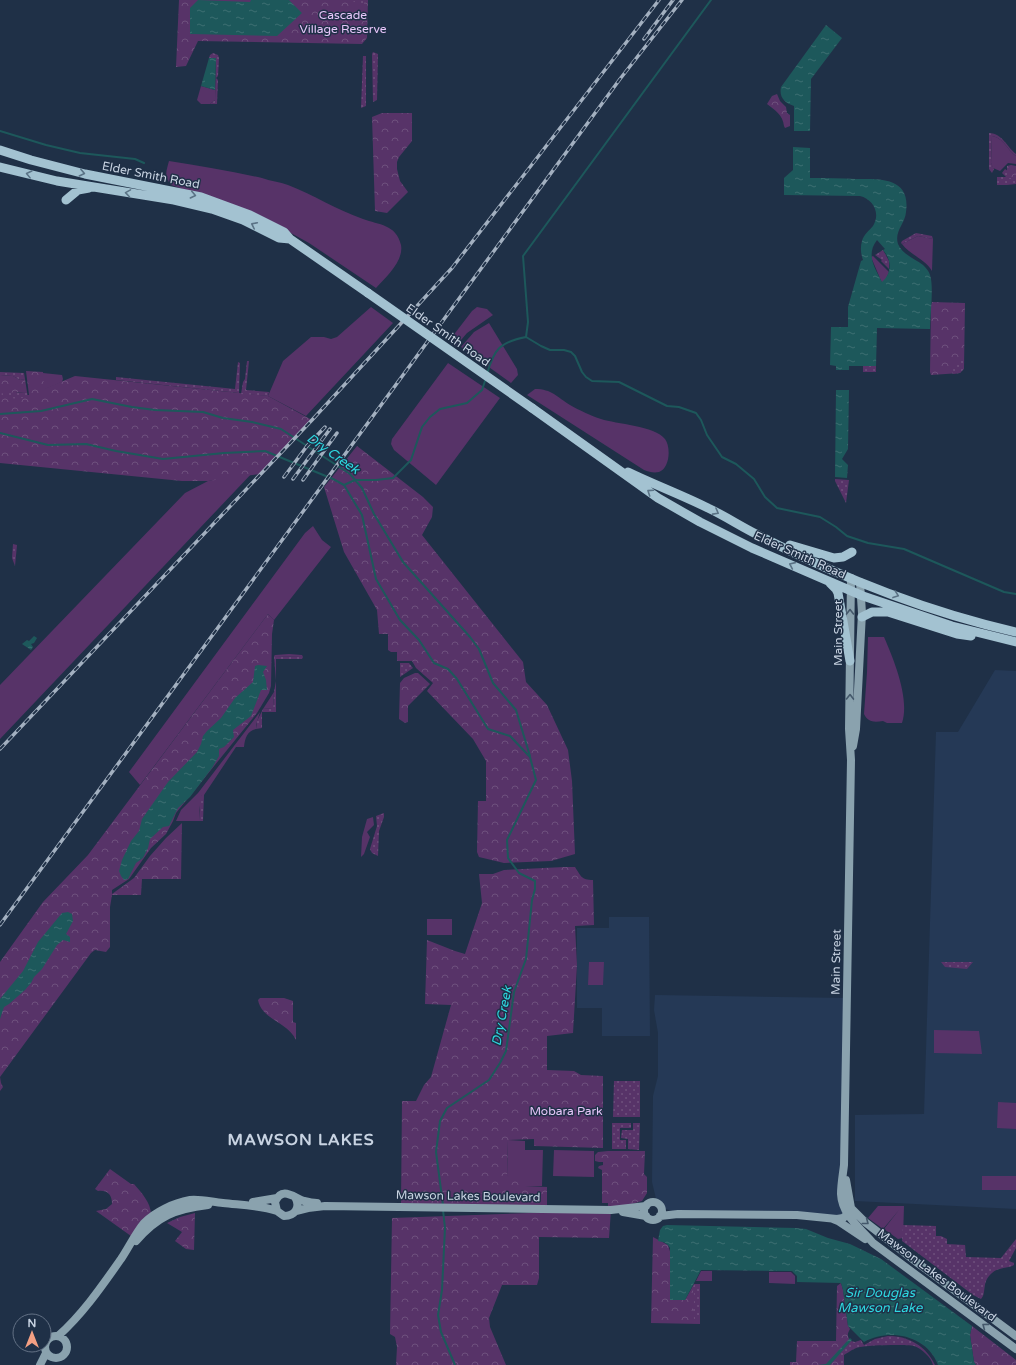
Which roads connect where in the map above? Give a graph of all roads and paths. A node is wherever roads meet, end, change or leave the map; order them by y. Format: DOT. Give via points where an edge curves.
graph roads {
  1 [pos="0,150"];
  2 [pos="31,160"];
  3 [pos="0,167"];
  4 [pos="69,183"];
  5 [pos="155,187"];
  6 [pos="94,188"];
  7 [pos="66,200"];
  8 [pos="174,200"];
  9 [pos="290,239"];
  10 [pos="593,451"];
  11 [pos="756,534"];
  12 [pos="852,552"];
  13 [pos="855,580"];
  14 [pos="828,581"];
  15 [pos="850,590"];
  16 [pos="861,595"];
  17 [pos="862,618"];
  18 [pos="1016,632"];
  19 [pos="1016,643"];
  20 [pos="850,661"];
  21 [pos="851,760"];
  22 [pos="844,1165"];
  23 [pos="295,1197"];
  24 [pos="278,1198"];
  25 [pos="245,1204"];
  26 [pos="325,1206"];
  27 [pos="646,1206"];
  28 [pos="611,1210"];
  29 [pos="849,1210"];
  30 [pos="276,1211"];
  31 [pos="296,1211"];
  32 [pos="661,1212"];
  33 [pos="646,1216"];
  34 [pos="823,1216"];
  35 [pos="873,1243"];
  36 [pos="77,1318"];
  37 [pos="58,1336"];
  38 [pos="1016,1336"];
  39 [pos="52,1337"];
  40 [pos="66,1342"];
  41 [pos="1016,1349"];
  42 [pos="46,1353"];
  43 [pos="47,1353"];
  44 [pos="54,1358"];
  45 [pos="40,1365"];
  46 [pos="47,1365"];
  1 -- 2 [label="main road, Elder Smith Road"];
  2 -- 4 [label="main road" via="67,178"];
  2 -- 5 [label="main road, Elder Smith Road, one-way" via="85,174"];
  4 -- 3 [label="main road, Elder Smith Road, one-way"];
  4 -- 6 [label="main road, Elder Smith Road"];
  5 -- 8 [label="main road" via="157,192 169,195"];
  5 -- 9 [label="main road, Elder Smith Road, one-way" via="227,205 284,232"];
  6 -- 7 [label="main road" via="78,190"];
  8 -- 6 [label="main road, Elder Smith Road, one-way"];
  9 -- 8 [label="main road, Elder Smith Road, one-way" via="279,238 227,214"];
  9 -- 10 [label="main road, Elder Smith Road, bridge"];
  10 -- 11 [label="main road, Elder Smith Road, one-way" via="627,471 710,508"];
  14 -- 10 [label="main road, Elder Smith Road, one-way" via="700,522 652,494"];
  11 -- 12 [label="main road" via="834,558"];
  11 -- 13 [label="main road, Elder Smith Road"];
  13 -- 15 [label="street, Main Street"];
  13 -- 16 [label="street, Main Street"];
  13 -- 18 [label="main road, Elder Smith Road, one-way" via="934,609"];
  14 -- 15 [label="main road, Elder Smith Road"];
  14 -- 20 [label="main road" via="838,593"];
  15 -- 16 [label="main road, Elder Smith Road"];
  20 -- 15 [label="street, Main Street, one-way"];
  16 -- 17 [label="street, Main Street"];
  16 -- 19 [label="main road, Elder Smith Road" via="952,626"];
  17 -- 19 [label="main road" via="872,612 888,612 957,634"];
  17 -- 21 [label="street, Main Street" via="856,729"];
  21 -- 20 [label="street, Main Street, one-way"];
  21 -- 22 [label="street, Main Street"];
  22 -- 29 [label="street, Mawson Lakes Boulevard" via="842,1202"];
  23 -- 24 [label="street" via="282,1194"];
  23 -- 26 [label="street, Mawson Lakes Boulevard"];
  23 -- 31 [label="street" via="298,1205"];
  24 -- 25 [label="street"];
  24 -- 30 [label="street"];
  25 -- 30 [label="street"];
  25 -- 36 [label="street" via="222,1203 190,1207 163,1217 121,1258"];
  26 -- 28 [label="street, Mawson Lakes Boulevard"];
  26 -- 31 [label="street, Mawson Lakes Boulevard"];
  27 -- 28 [label="street, Mawson Lakes Boulevard"];
  27 -- 32 [label="street" via="656,1202"];
  27 -- 33 [label="street"];
  28 -- 33 [label="street, Mawson Lakes Boulevard"];
  29 -- 34 [label="street" via="843,1218"];
  29 -- 35 [label="street, Mawson Lakes Boulevard" via="854,1224"];
  29 -- 38 [label="street, Mawson Lakes Boulevard, one-way"];
  30 -- 31 [label="street" via="281,1215 290,1216"];
  32 -- 33 [label="street" via="656,1220"];
  32 -- 34 [label="street"];
  34 -- 35 [label="street" via="838,1221"];
  41 -- 35 [label="street, Mawson Lakes Boulevard, one-way"];
  36 -- 37 [label="street"];
  36 -- 40 [label="street"];
  37 -- 39 [label="street"];
  37 -- 40 [label="street"];
  40 -- 44 [label="street" via="64,1355"];
  42 -- 45 [label="street"];
  43 -- 44 [label="street"];
  44 -- 46 [label="street"];
}
